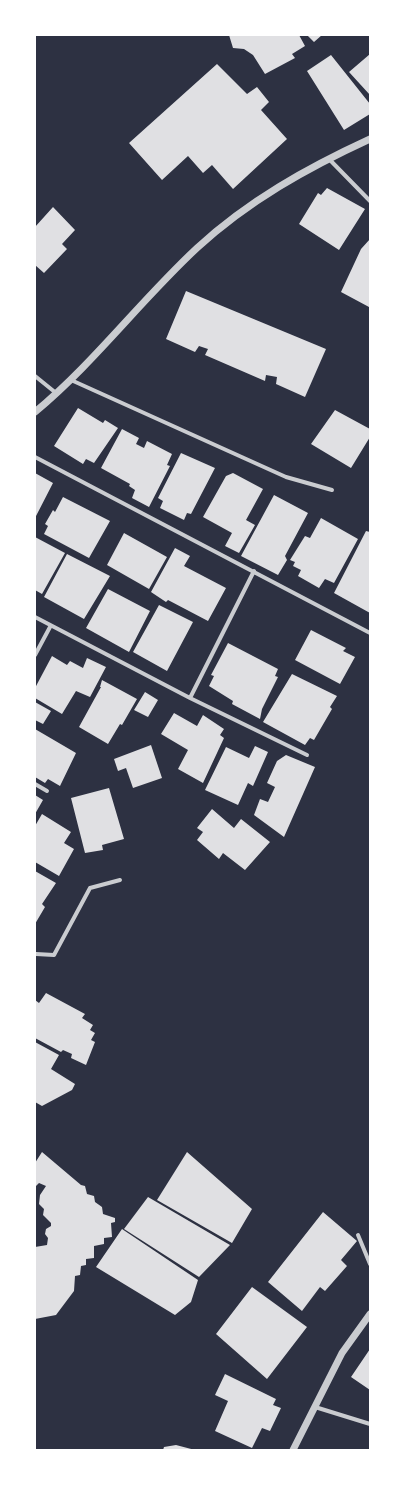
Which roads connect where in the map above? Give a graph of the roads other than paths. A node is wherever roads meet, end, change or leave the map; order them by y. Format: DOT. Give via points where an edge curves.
graph roads {
  1 [pos="370,139"];
  2 [pos="329,158"];
  3 [pos="370,200"];
  4 [pos="35,376"];
  5 [pos="71,380"];
  6 [pos="56,393"];
  7 [pos="35,412"];
  8 [pos="35,457"];
  9 [pos="332,490"];
  10 [pos="254,571"];
  11 [pos="35,617"];
  12 [pos="50,627"];
  13 [pos="370,633"];
  14 [pos="35,655"];
  15 [pos="190,698"];
  16 [pos="307,755"];
  17 [pos="35,784"];
  18 [pos="47,791"];
  19 [pos="120,880"];
  20 [pos="36,955"];
  21 [pos="358,1235"];
  22 [pos="370,1264"];
  23 [pos="370,1314"];
  24 [pos="314,1407"];
  25 [pos="370,1424"];
  26 [pos="293,1450"];
  1 -- 2 [label="street"];
  2 -- 3 [label="street"];
  2 -- 5 [label="street" via="270,191 230,220 162,283"];
  4 -- 6 [label="street"];
  5 -- 6 [label="street"];
  5 -- 9 [label="street" via="286,477"];
  6 -- 7 [label="street"];
  8 -- 10 [label="street"];
  10 -- 13 [label="street"];
  10 -- 15 [label="street"];
  11 -- 12 [label="street"];
  12 -- 14 [label="street"];
  12 -- 15 [label="street"];
  15 -- 16 [label="street"];
  17 -- 18 [label="street"];
  19 -- 20 [label="street" via="90,888 54,955"];
  21 -- 22 [label="street"];
  23 -- 24 [label="street" via="342,1353"];
  24 -- 25 [label="street"];
  24 -- 26 [label="street"];
}
